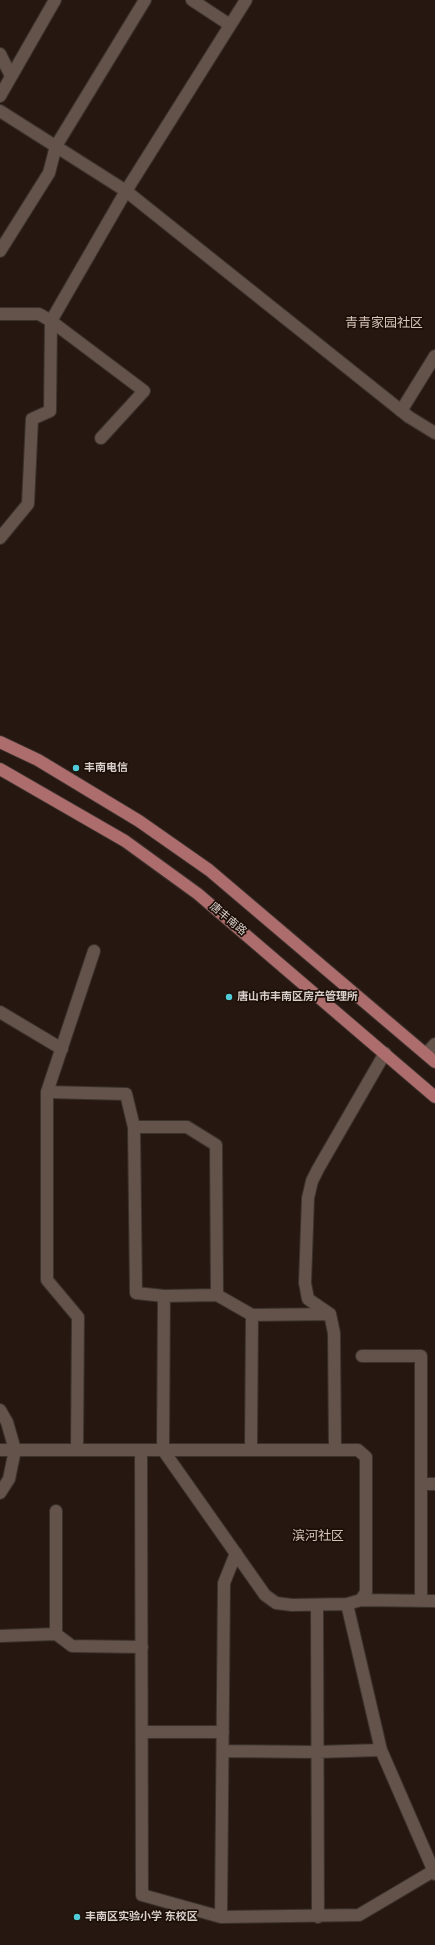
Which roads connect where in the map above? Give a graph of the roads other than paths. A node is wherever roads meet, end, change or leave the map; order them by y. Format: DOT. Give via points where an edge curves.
graph roads {
  1 [pos="54,0"];
  2 [pos="145,0"];
  3 [pos="192,0"];
  4 [pos="246,0"];
  5 [pos="230,25"];
  6 [pos="0,54"];
  7 [pos="11,76"];
  8 [pos="0,96"];
  9 [pos="0,111"];
  10 [pos="56,146"];
  11 [pos="126,191"];
  12 [pos="0,251"];
  13 [pos="0,314"];
  14 [pos="51,321"];
  15 [pos="435,356"];
  16 [pos="401,411"];
  17 [pos="435,433"];
  18 [pos="101,438"];
  19 [pos="0,538"];
  20 [pos="0,742"];
  21 [pos="0,770"];
  22 [pos="94,951"];
  23 [pos="0,1012"];
  24 [pos="435,1044"];
  25 [pos="62,1049"];
  26 [pos="385,1053"];
  27 [pos="430,1058"];
  28 [pos="47,1092"];
  29 [pos="435,1097"];
  30 [pos="134,1128"];
  31 [pos="217,1295"];
  32 [pos="164,1296"];
  33 [pos="330,1314"];
  34 [pos="252,1315"];
  35 [pos="362,1356"];
  36 [pos="0,1410"];
  37 [pos="0,1450"];
  38 [pos="15,1450"];
  39 [pos="77,1450"];
  40 [pos="141,1450"];
  41 [pos="163,1450"];
  42 [pos="251,1450"];
  43 [pos="335,1450"];
  44 [pos="421,1484"];
  45 [pos="435,1484"];
  46 [pos="0,1493"];
  47 [pos="56,1511"];
  48 [pos="236,1554"];
  49 [pos="361,1600"];
  50 [pos="421,1600"];
  51 [pos="435,1600"];
  52 [pos="347,1604"];
  53 [pos="317,1605"];
  54 [pos="56,1634"];
  55 [pos="0,1636"];
  56 [pos="142,1646"];
  57 [pos="142,1732"];
  58 [pos="223,1732"];
  59 [pos="381,1750"];
  60 [pos="223,1751"];
  61 [pos="316,1752"];
  62 [pos="434,1872"];
  63 [pos="222,1917"];
  64 [pos="318,1917"];
  1 -- 7 [label="street"];
  2 -- 10 [label="street"];
  3 -- 5 [label="street"];
  4 -- 5 [label="street"];
  5 -- 11 [label="street"];
  6 -- 7 [label="street"];
  7 -- 8 [label="street"];
  9 -- 10 [label="street"];
  10 -- 11 [label="street"];
  10 -- 12 [label="street" via="49,173"];
  11 -- 14 [label="street"];
  11 -- 16 [label="street"];
  13 -- 14 [label="street" via="39,314"];
  14 -- 18 [label="street" via="144,391"];
  14 -- 19 [label="street" via="50,411 32,419 28,504"];
  15 -- 16 [label="street"];
  16 -- 17 [label="street"];
  20 -- 27 [label="main road" via="38,760 139,821 209,870"];
  21 -- 26 [label="main road, 唐丰南路" via="125,841 198,894"];
  22 -- 25 [label="street"];
  23 -- 25 [label="street"];
  24 -- 27 [label="street"];
  25 -- 28 [label="street"];
  26 -- 29 [label="main road, 唐丰南路"];
  26 -- 33 [label="street" via="318,1169 308,1198 304,1282 308,1300"];
  28 -- 30 [label="street" via="126,1094"];
  28 -- 39 [label="street" via="47,1280 78,1317"];
  30 -- 31 [label="street" via="187,1127 216,1145"];
  30 -- 32 [label="street" via="136,1293"];
  31 -- 32 [label="street"];
  31 -- 34 [label="street"];
  32 -- 41 [label="street"];
  33 -- 34 [label="street"];
  33 -- 43 [label="street" via="334,1333"];
  34 -- 42 [label="street"];
  35 -- 44 [label="street" via="421,1356"];
  36 -- 38 [label="street" via="7,1422"];
  37 -- 38 [label="street"];
  38 -- 39 [label="street"];
  38 -- 46 [label="street" via="9,1479"];
  39 -- 40 [label="street"];
  40 -- 41 [label="street"];
  40 -- 56 [label="street"];
  41 -- 42 [label="street"];
  41 -- 48 [label="street"];
  42 -- 43 [label="street"];
  43 -- 49 [label="street" via="358,1450 366,1457 366,1592"];
  44 -- 45 [label="street"];
  44 -- 50 [label="street"];
  47 -- 54 [label="street"];
  48 -- 53 [label="street" via="265,1595 276,1603"];
  48 -- 58 [label="street" via="224,1583"];
  49 -- 50 [label="street"];
  49 -- 52 [label="street"];
  50 -- 51 [label="street"];
  52 -- 53 [label="street"];
  52 -- 59 [label="street"];
  53 -- 61 [label="street"];
  54 -- 55 [label="street"];
  54 -- 56 [label="street" via="72,1646"];
  56 -- 57 [label="street"];
  57 -- 58 [label="street"];
  57 -- 63 [label="street" via="142,1895"];
  58 -- 60 [label="street"];
  59 -- 61 [label="street"];
  59 -- 62 [label="street"];
  60 -- 61 [label="street"];
  60 -- 63 [label="street"];
  61 -- 64 [label="street"];
  62 -- 64 [label="street" via="359,1915"];
  63 -- 64 [label="street"];
}
